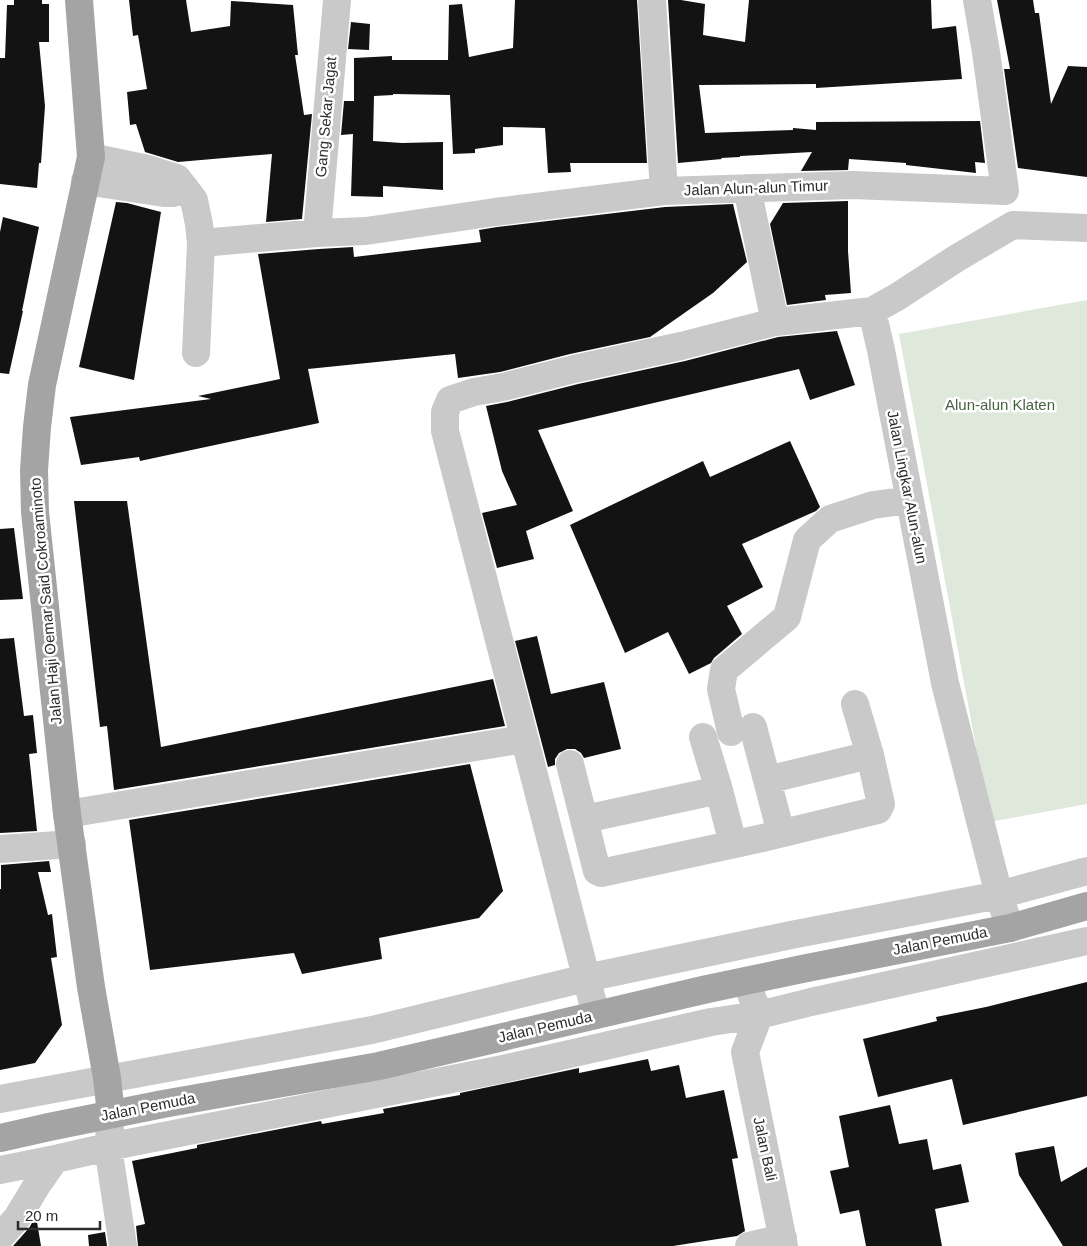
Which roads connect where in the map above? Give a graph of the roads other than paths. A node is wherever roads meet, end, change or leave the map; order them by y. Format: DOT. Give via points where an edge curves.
graph roads {
  1 [pos="79,0"];
  2 [pos="337,0"];
  3 [pos="652,0"];
  4 [pos="978,0"];
  5 [pos="88,169"];
  6 [pos="746,188"];
  7 [pos="664,191"];
  8 [pos="1004,191"];
  9 [pos="1013,225"];
  10 [pos="1087,228"];
  11 [pos="317,233"];
  12 [pos="201,243"];
  13 [pos="872,311"];
  14 [pos="776,322"];
  15 [pos="196,353"];
  16 [pos="910,500"];
  17 [pos="855,704"];
  18 [pos="704,737"];
  19 [pos="524,739"];
  20 [pos="870,755"];
  21 [pos="570,764"];
  22 [pos="767,780"];
  23 [pos="719,790"];
  24 [pos="67,814"];
  25 [pos="585,819"];
  26 [pos="781,833"];
  27 [pos="72,844"];
  28 [pos="734,844"];
  29 [pos="0,849"];
  30 [pos="1087,871"];
  31 [pos="1000,895"];
  32 [pos="1087,906"];
  33 [pos="1010,928"];
  34 [pos="791,935"];
  35 [pos="1087,941"];
  36 [pos="802,969"];
  37 [pos="586,978"];
  38 [pos="746,981"];
  39 [pos="703,990"];
  40 [pos="596,1015"];
  41 [pos="759,1015"];
  42 [pos="711,1022"];
  43 [pos="372,1030"];
  44 [pos="745,1052"];
  45 [pos="379,1066"];
  46 [pos="107,1078"];
  47 [pos="0,1099"];
  48 [pos="111,1114"];
  49 [pos="0,1138"];
  50 [pos="108,1148"];
  51 [pos="55,1160"];
  52 [pos="0,1170"];
  53 [pos="0,1236"];
  54 [pos="784,1242"];
  55 [pos="123,1246"];
  56 [pos="749,1246"];
  1 -- 5 [label="main road, Jalan Haji Oemar Said Cokroaminoto"];
  2 -- 11 [label="street, Gang Sekar Jagat"];
  3 -- 7 [label="street"];
  4 -- 8 [label="street"];
  5 -- 12 [label="street" via="164,193 185,188 196,205"];
  5 -- 24 [label="main road, Jalan Haji Oemar Said Cokroaminoto" via="42,385 34,470 35,512"];
  6 -- 7 [label="street, Jalan Alun-alun Timur"];
  6 -- 8 [label="street, Jalan Alun-alun Timur" via="854,185"];
  6 -- 14 [label="street"];
  7 -- 11 [label="street, Jalan Alun-alun Timur" via="366,231"];
  8 -- 9 [label="street"];
  9 -- 10 [label="street"];
  9 -- 13 [label="street"];
  11 -- 12 [label="street, Jalan Alun-alun Timur"];
  12 -- 15 [label="street"];
  13 -- 14 [label="street"];
  13 -- 16 [label="street, Jalan Lingkar Alun-alun"];
  14 -- 19 [label="street" via="450,400 445,412 445,431"];
  16 -- 22 [label="street" via="873,505 830,519 806,540 787,617 724,670 721,689"];
  16 -- 31 [label="street, Jalan Lingkar Alun-alun" via="945,682"];
  17 -- 20 [label="street"];
  18 -- 23 [label="street"];
  19 -- 24 [label="street"];
  19 -- 37 [label="street"];
  20 -- 22 [label="street"];
  20 -- 26 [label="street" via="882,804 878,810"];
  21 -- 25 [label="street"];
  22 -- 26 [label="street"];
  23 -- 25 [label="street"];
  23 -- 28 [label="street"];
  24 -- 27 [label="main road, Jalan Haji Oemar Said Cokroaminoto"];
  25 -- 28 [label="street" via="597,871 601,873"];
  26 -- 28 [label="street"];
  27 -- 29 [label="street"];
  27 -- 46 [label="main road, Jalan Haji Oemar Said Cokroaminoto"];
  30 -- 31 [label="street"];
  31 -- 33 [label="street, Jalan Lingkar Alun-alun"];
  31 -- 34 [label="street"];
  32 -- 33 [label="main road, Jalan Pemuda"];
  33 -- 36 [label="main road, Jalan Pemuda"];
  34 -- 36 [label="street"];
  34 -- 37 [label="street"];
  35 -- 41 [label="street"];
  36 -- 38 [label="main road, Jalan Pemuda"];
  37 -- 40 [label="street"];
  37 -- 43 [label="street"];
  38 -- 39 [label="main road, Jalan Pemuda"];
  38 -- 41 [label="street"];
  39 -- 40 [label="main road, Jalan Pemuda"];
  39 -- 42 [label="street"];
  40 -- 45 [label="main road, Jalan Pemuda"];
  41 -- 42 [label="street"];
  41 -- 44 [label="street"];
  42 -- 44 [label="street"];
  42 -- 50 [label="street" via="503,1069"];
  43 -- 45 [label="street"];
  43 -- 46 [label="street"];
  44 -- 54 [label="street, Jalan Bali"];
  45 -- 48 [label="main road, Jalan Pemuda"];
  46 -- 47 [label="street"];
  46 -- 48 [label="main road, Jalan Haji Oemar Said Cokroaminoto"];
  48 -- 49 [label="main road, Jalan Pemuda"];
  48 -- 50 [label="street"];
  50 -- 51 [label="street"];
  50 -- 55 [label="street"];
  51 -- 52 [label="street"];
  51 -- 53 [label="street" via="17,1218"];
  54 -- 56 [label="street"];
}
